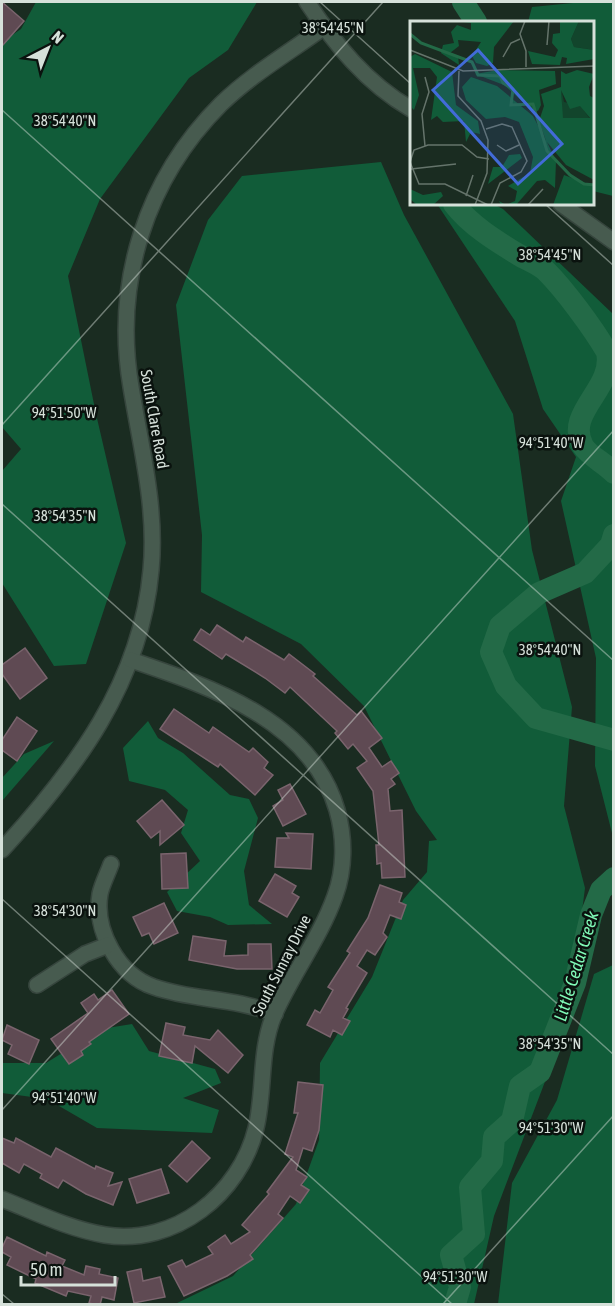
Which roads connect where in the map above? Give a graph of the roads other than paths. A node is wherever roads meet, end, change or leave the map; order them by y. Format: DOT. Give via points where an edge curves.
graph roads {
  1 [pos="307,2"];
  2 [pos="324,27"];
  3 [pos="410,108"];
  4 [pos="564,206"];
  5 [pos="614,242"];
  6 [pos="131,660"];
  7 [pos="2,850"];
  8 [pos="111,864"];
  9 [pos="108,945"];
  10 [pos="37,985"];
  11 [pos="274,1014"];
  12 [pos="2,1198"];
  1 -- 2 [label="street"];
  2 -- 3 [label="street" via="355,65"];
  2 -- 6 [label="street, South Clare Road" via="246,83 205,121 156,194 136,246 126,302 126,357 147,474 152,546 146,600"];
  4 -- 5 [label="street"];
  6 -- 7 [label="street, South Clare Road" via="78,760"];
  6 -- 11 [label="street, South Sunray Drive" via="213,689 272,724 309,755 324,776 342,826 343,848 335,895"];
  8 -- 9 [label="street" via="100,893 99,910"];
  9 -- 10 [label="street" via="85,954"];
  9 -- 11 [label="street" via="119,961 151,986 241,1002"];
  11 -- 12 [label="street, South Sunray Drive" via="265,1046 251,1148 226,1188 196,1215 155,1232 108,1235 79,1230"];
}
